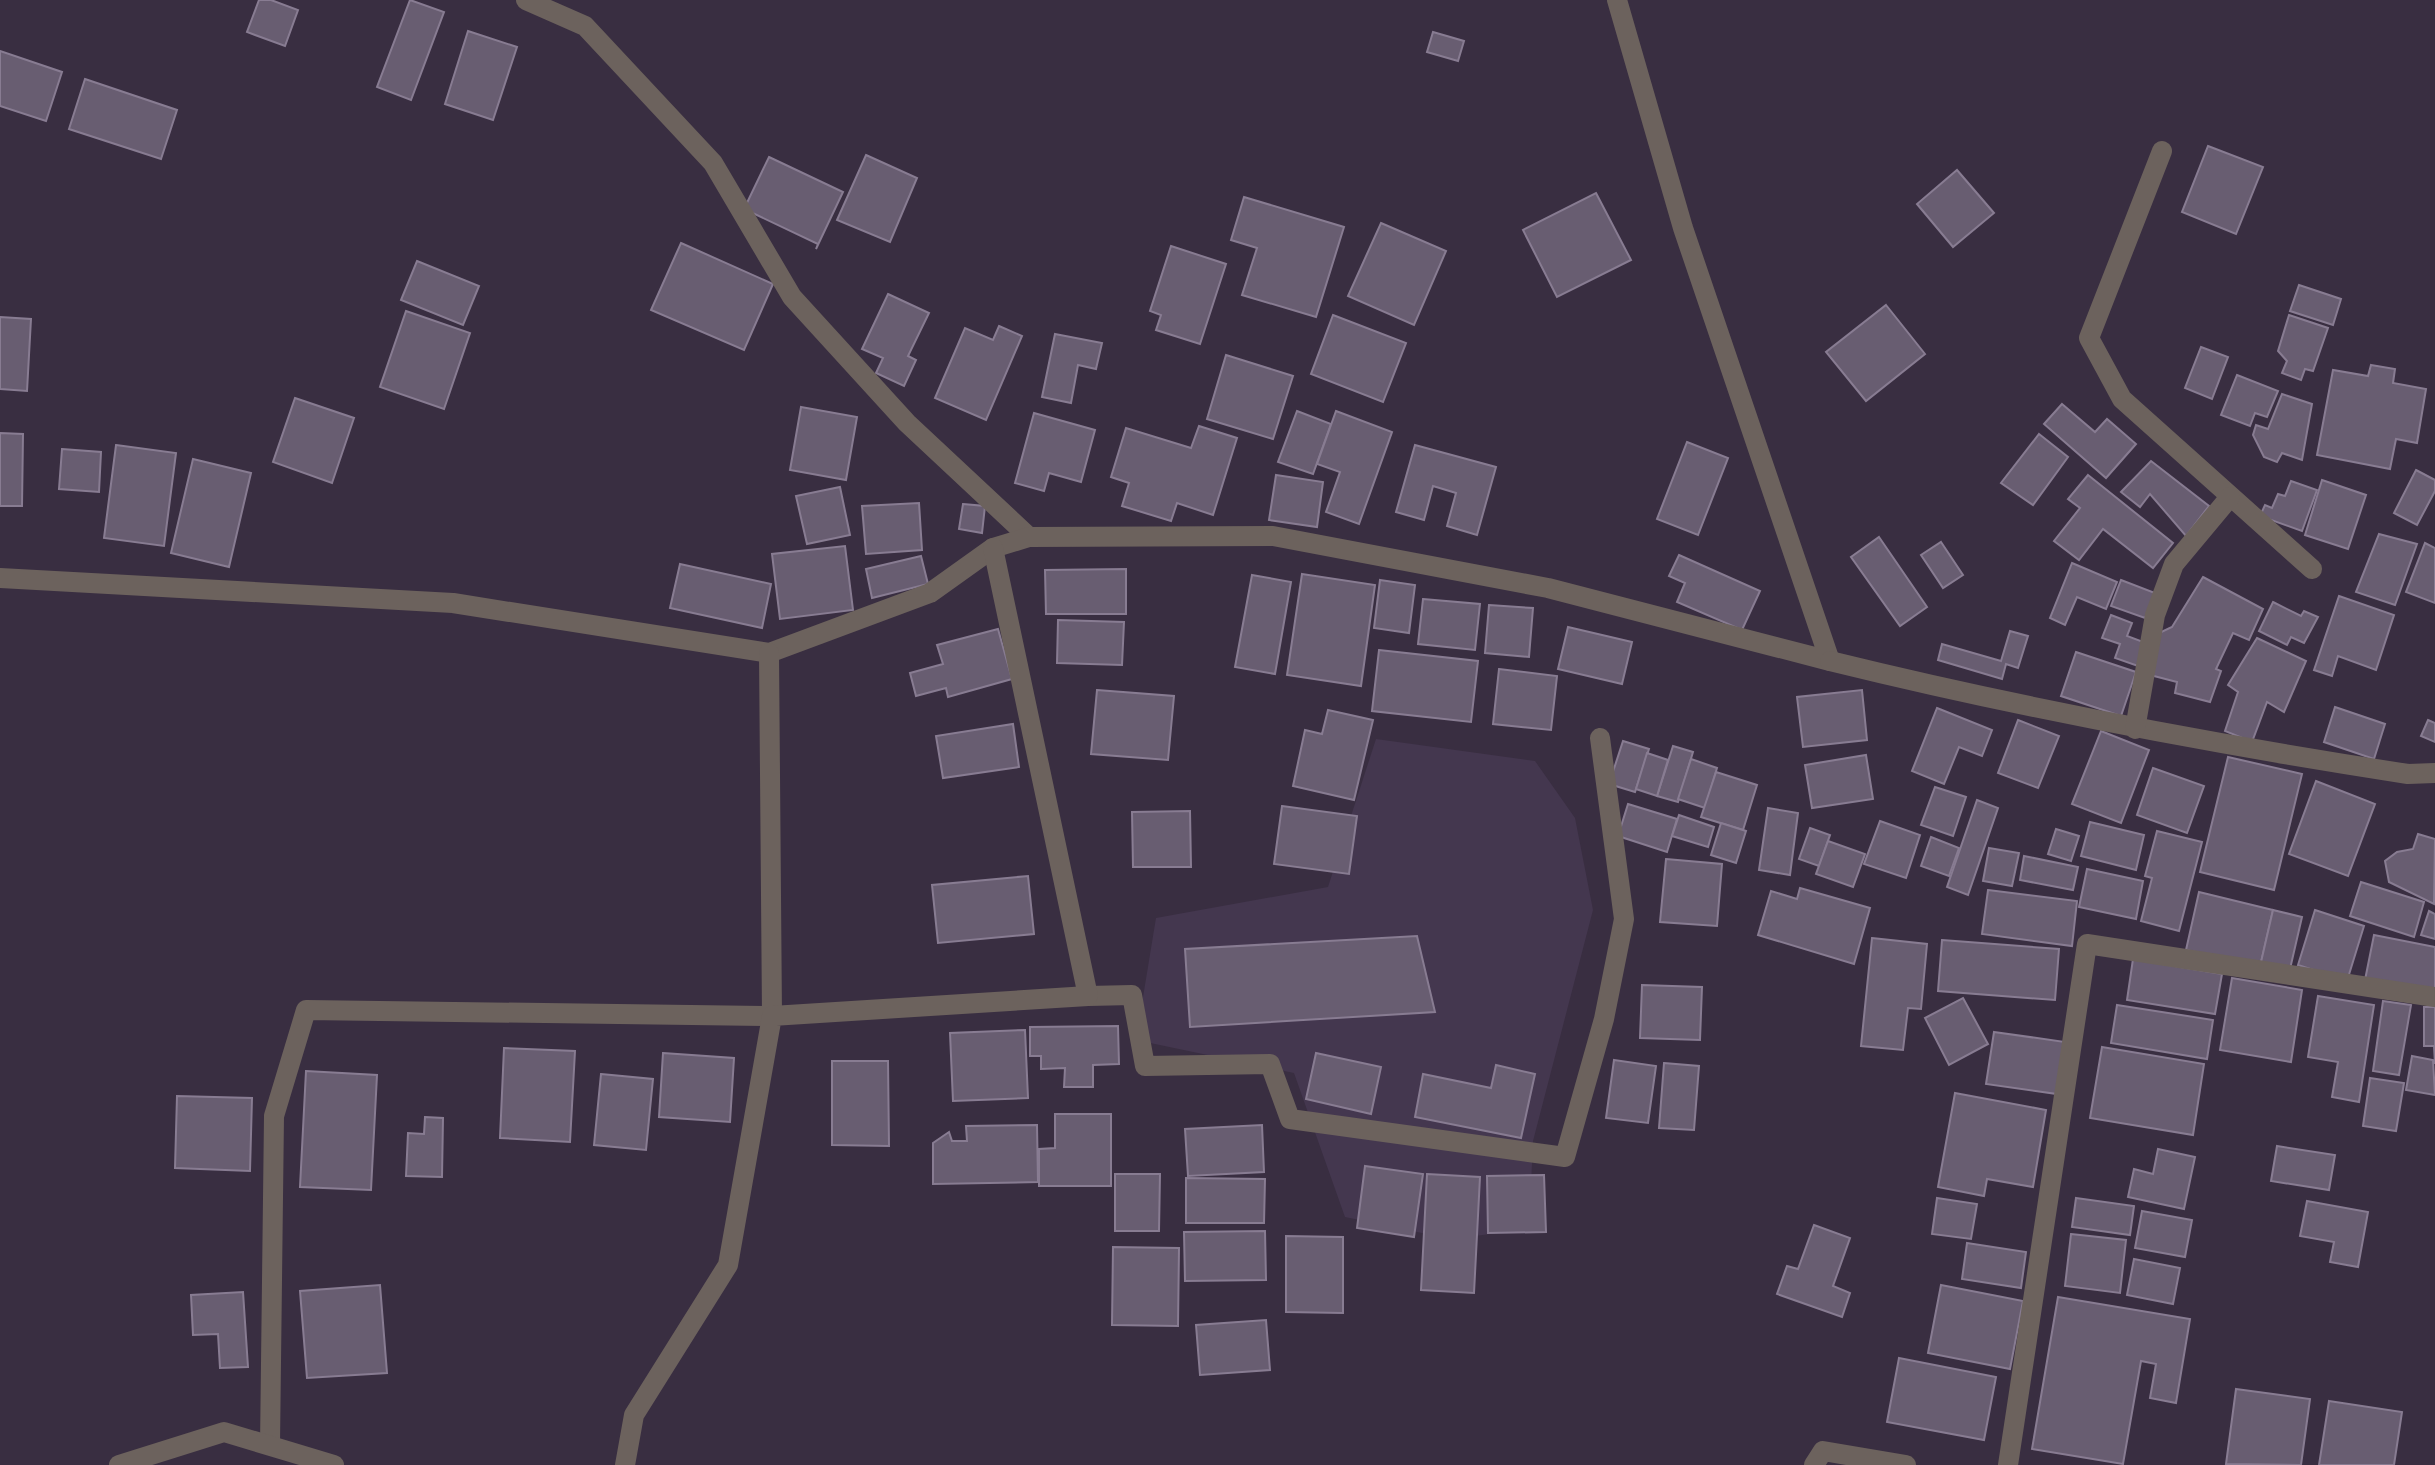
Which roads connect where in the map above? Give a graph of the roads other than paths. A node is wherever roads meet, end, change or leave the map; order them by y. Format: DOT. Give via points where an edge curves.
graph roads {
  1 [pos="526,0"];
  2 [pos="1617,0"];
  3 [pos="2162,151"];
  4 [pos="2230,497"];
  5 [pos="1029,537"];
  6 [pos="993,548"];
  7 [pos="2312,569"];
  8 [pos="0,578"];
  9 [pos="769,653"];
  10 [pos="1830,661"];
  11 [pos="2135,729"];
  12 [pos="1600,738"];
  13 [pos="2435,773"];
  14 [pos="1088,996"];
  15 [pos="2435,997"];
  16 [pos="772,1016"];
  17 [pos="270,1445"];
  18 [pos="119,1465"];
  19 [pos="334,1465"];
  20 [pos="625,1465"];
  21 [pos="1814,1465"];
  22 [pos="1906,1465"];
  23 [pos="2008,1465"];
  1 -- 5 [label="street" via="585,26 660,106 713,163 792,297 907,423"];
  2 -- 10 [label="street" via="1683,228"];
  3 -- 4 [label="street" via="2089,338 2122,399"];
  4 -- 7 [label="street"];
  4 -- 11 [label="street" via="2174,564 2155,615"];
  5 -- 6 [label="street"];
  5 -- 10 [label="street" via="1273,536 1548,588"];
  6 -- 9 [label="street" via="930,593"];
  6 -- 14 [label="street"];
  8 -- 9 [label="street" via="453,603"];
  9 -- 16 [label="street"];
  10 -- 11 [label="street"];
  11 -- 13 [label="street" via="2392,772"];
  12 -- 14 [label="street" via="1624,919 1604,1019 1565,1157 1290,1119 1270,1064 1145,1066 1132,995"];
  14 -- 16 [label="street"];
  15 -- 23 [label="street" via="2087,944"];
  16 -- 17 [label="street" via="306,1010 274,1116"];
  16 -- 20 [label="street" via="728,1265 634,1415"];
  17 -- 18 [label="street" via="224,1432"];
  17 -- 19 [label="street"];
  21 -- 22 [label="street" via="1823,1451"];
}
